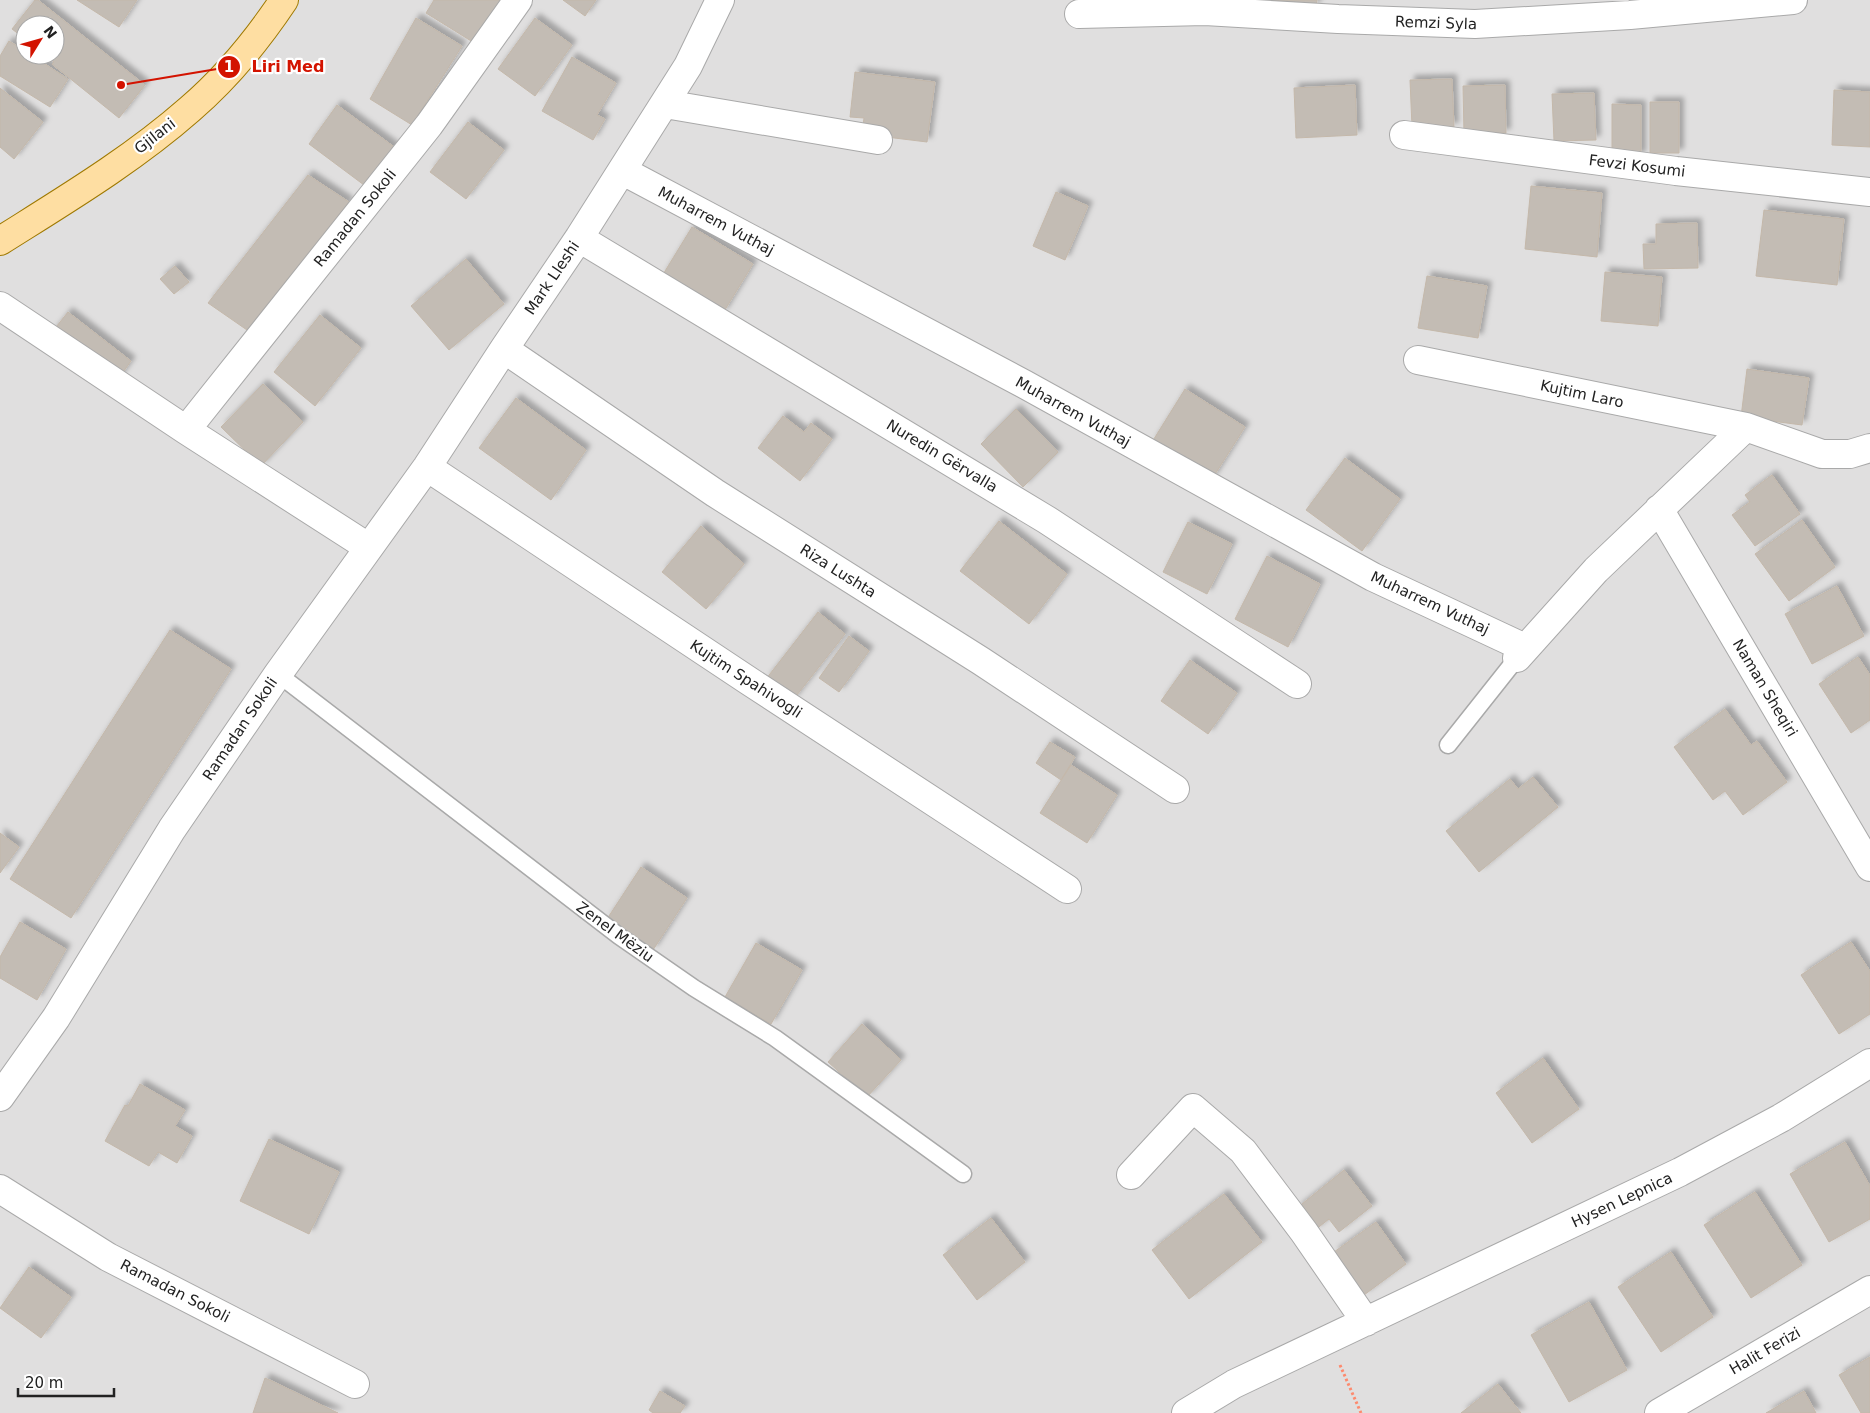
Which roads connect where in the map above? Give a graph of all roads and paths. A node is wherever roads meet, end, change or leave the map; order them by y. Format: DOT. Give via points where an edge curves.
graph roads {
  1 [pos="284,0"];
  2 [pos="518,0"];
  3 [pos="720,0"];
  4 [pos="1793,0"];
  5 [pos="1078,14"];
  6 [pos="665,104"];
  7 [pos="1404,135"];
  8 [pos="878,140"];
  9 [pos="623,171"];
  10 [pos="1870,192"];
  11 [pos="579,238"];
  12 [pos="0,241"];
  13 [pos="0,306"];
  14 [pos="504,349"];
  15 [pos="1418,360"];
  16 [pos="1746,427"];
  17 [pos="186,430"];
  18 [pos="1870,448"];
  19 [pos="427,468"];
  20 [pos="1659,509"];
  21 [pos="368,547"];
  22 [pos="1521,653"];
  23 [pos="278,674"];
  24 [pos="1297,684"];
  25 [pos="1448,745"];
  26 [pos="1175,789"];
  27 [pos="1870,867"];
  28 [pos="1067,889"];
  29 [pos="1870,1063"];
  30 [pos="0,1097"];
  31 [pos="963,1174"];
  32 [pos="1131,1175"];
  33 [pos="0,1189"];
  34 [pos="1870,1290"];
  35 [pos="1366,1322"];
  36 [pos="1328,1340"];
  37 [pos="355,1384"];
  38 [pos="1186,1413"];
  39 [pos="1361,1413"];
  40 [pos="1659,1413"];
  1 -- 12 [label="main road, Gjilani" via="235,64 191,108 81,190"];
  2 -- 17 [label="street, Ramadan Sokoli" via="429,125"];
  3 -- 6 [label="street, Mark Lleshi" via="688,66"];
  4 -- 5 [label="street, Remzi Syla" via="1630,15 1475,24 1205,11"];
  6 -- 8 [label="street"];
  6 -- 9 [label="street, Mark Lleshi"];
  7 -- 10 [label="street, Fevzi Kosumi" via="1676,171"];
  9 -- 11 [label="street, Mark Lleshi"];
  9 -- 22 [label="street, Muharrem Vuthaj" via="1024,384 1373,577"];
  11 -- 14 [label="street, Mark Lleshi"];
  11 -- 24 [label="street, Nuredin Gërvalla" via="1047,520"];
  13 -- 17 [label="street"];
  14 -- 19 [label="street, Mark Lleshi"];
  14 -- 26 [label="street, Riza Lushta" via="715,493 981,661"];
  15 -- 16 [label="street, Kujtim Laro"];
  16 -- 18 [label="street, Kujtim Laro" via="1822,454 1850,454"];
  16 -- 20 [label="street"];
  17 -- 21 [label="street"];
  19 -- 21 [label="street, Mark Lleshi"];
  19 -- 28 [label="street, Kujtim Spahivogli"];
  20 -- 22 [label="street" via="1596,570"];
  20 -- 27 [label="street, Naman Sheqiri"];
  21 -- 23 [label="street, Ramadan Sokoli"];
  22 -- 25 [label="lane"];
  23 -- 30 [label="street, Ramadan Sokoli" via="172,829 56,1018"];
  23 -- 31 [label="lane, Zenel Mëziu" via="619,936 775,1038"];
  29 -- 35 [label="street, Hysen Lepnica" via="1781,1118 1680,1172"];
  32 -- 35 [label="street" via="1193,1108 1243,1151"];
  33 -- 37 [label="street, Ramadan Sokoli" via="108,1257"];
  34 -- 40 [label="street, Halit Ferizi"];
  35 -- 36 [label="street, Hysen Lepnica"];
  36 -- 38 [label="street, Hysen Lepnica" via="1234,1384"];
  36 -- 39 [label="path"];
}
